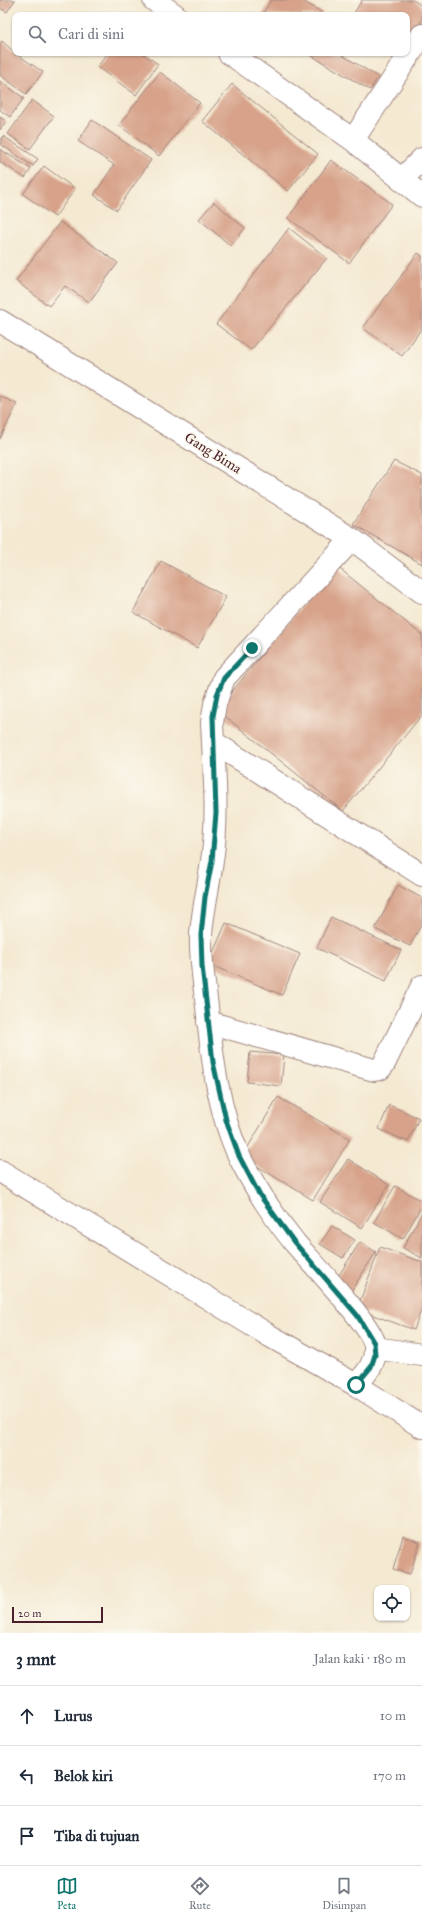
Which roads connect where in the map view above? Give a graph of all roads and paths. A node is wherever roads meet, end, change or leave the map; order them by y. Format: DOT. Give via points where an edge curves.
graph roads {
  1 [pos="154,0"];
  2 [pos="171,12"];
  3 [pos="422,35"];
  4 [pos="410,53"];
  5 [pos="233,56"];
  6 [pos="408,56"];
  7 [pos="353,140"];
  8 [pos="422,159"];
  9 [pos="401,180"];
  10 [pos="422,196"];
  11 [pos="0,321"];
  12 [pos="352,539"];
  13 [pos="422,592"];
  14 [pos="213,742"];
  15 [pos="422,875"];
  16 [pos="422,986"];
  17 [pos="208,1022"];
  18 [pos="0,1171"];
  19 [pos="375,1348"];
  20 [pos="422,1355"];
  21 [pos="356,1385"];
  22 [pos="422,1426"];
  1 -- 2 [label="street"];
  3 -- 4 [label="street"];
  5 -- 7 [label="street"];
  6 -- 7 [label="street"];
  7 -- 9 [label="street"];
  8 -- 9 [label="street"];
  9 -- 10 [label="street"];
  11 -- 12 [label="street, Gang Bima"];
  12 -- 13 [label="street, Gang Bima"];
  12 -- 14 [label="street" via="224,678 215,704"];
  14 -- 15 [label="street"];
  14 -- 17 [label="street" via="216,813 201,935"];
  16 -- 17 [label="street" via="380,1069 374,1070"];
  17 -- 19 [label="street" via="214,1070 226,1120 239,1156 259,1194 294,1242 357,1315 372,1338"];
  18 -- 21 [label="street" via="270,1336"];
  19 -- 20 [label="street"];
  19 -- 21 [label="street" via="371,1367"];
  21 -- 22 [label="street"];
}
